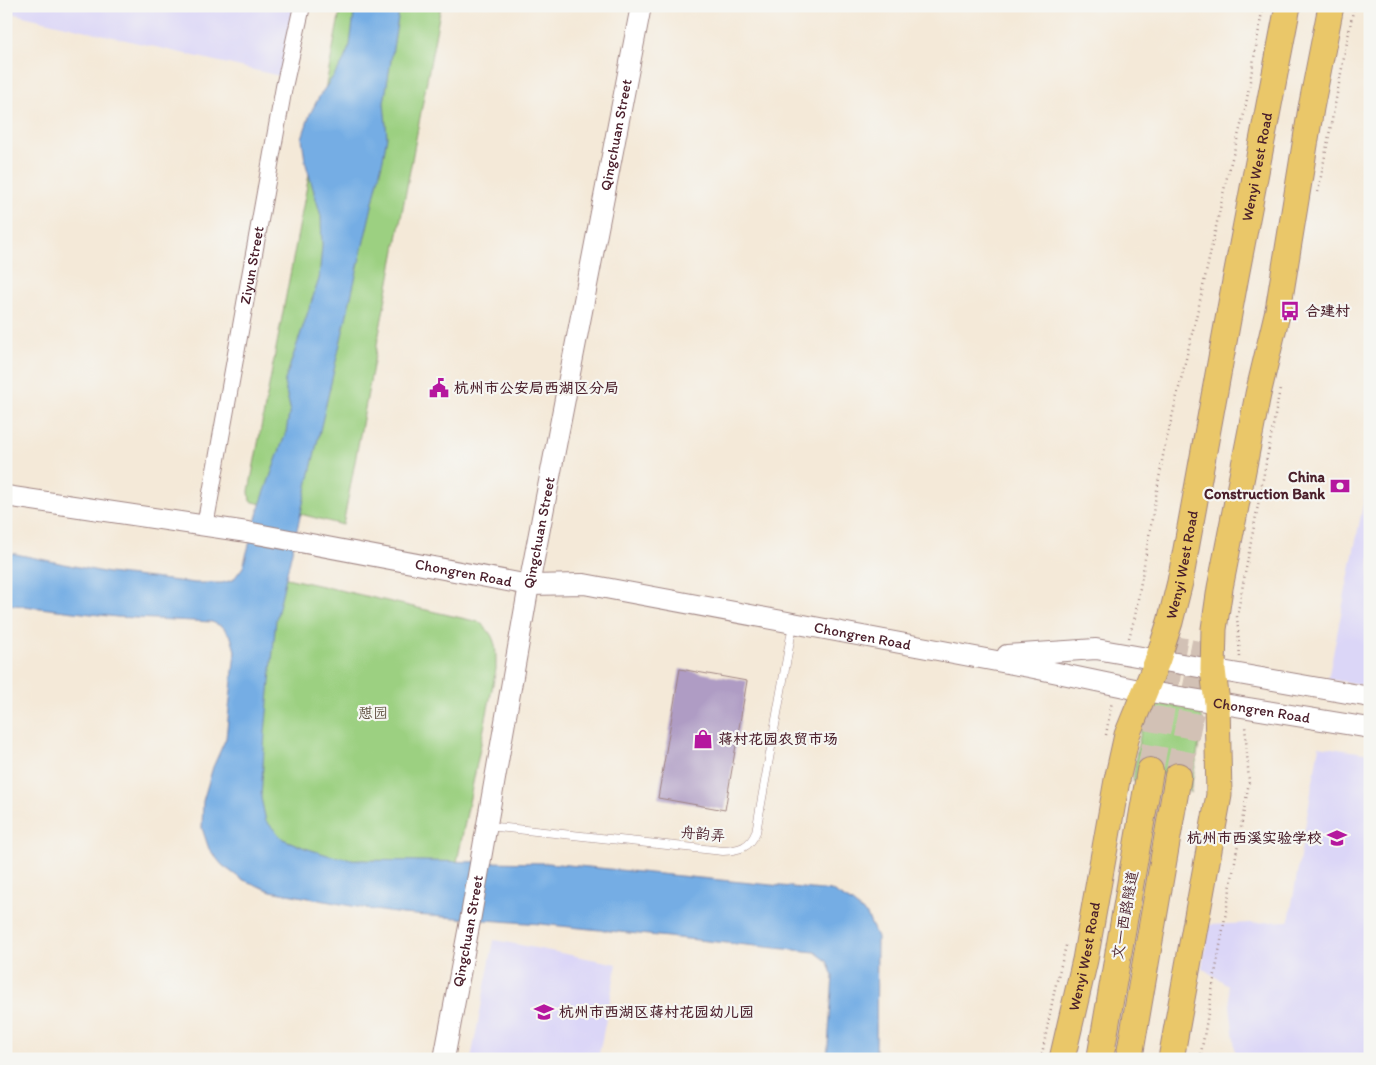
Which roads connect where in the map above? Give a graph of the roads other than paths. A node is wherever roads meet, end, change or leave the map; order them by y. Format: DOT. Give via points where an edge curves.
graph roads {
  1 [pos="302,6"];
  2 [pos="641,6"];
  3 [pos="1288,6"];
  4 [pos="1331,6"];
  5 [pos="6,496"];
  6 [pos="205,526"];
  7 [pos="529,585"];
  8 [pos="793,623"];
  9 [pos="978,657"];
  10 [pos="1158,659"];
  11 [pos="1213,670"];
  12 [pos="1144,691"];
  13 [pos="1370,697"];
  14 [pos="1217,703"];
  15 [pos="1370,728"];
  16 [pos="1150,771"];
  17 [pos="1178,776"];
  18 [pos="487,826"];
  19 [pos="444,1059"];
  20 [pos="1062,1059"];
  21 [pos="1100,1059"];
  22 [pos="1129,1059"];
  23 [pos="1170,1059"];
  1 -- 6 [label="street, Ziyun Street" via="284,86"];
  2 -- 7 [label="street, Qingchuan Street"];
  3 -- 10 [label="main road, Wenyi West Road" via="1180,582"];
  4 -- 11 [label="main road" via="1278,310 1220,588"];
  5 -- 6 [label="street, Chongren Road"];
  6 -- 7 [label="street, Chongren Road"];
  7 -- 8 [label="street, Chongren Road" via="584,584"];
  7 -- 18 [label="street, Qingchuan Street"];
  8 -- 9 [label="street, Chongren Road"];
  8 -- 18 [label="lane, 舟韵弄" via="756,832 753,840 745,846 737,850 723,850"];
  9 -- 10 [label="street, Chongren Road" via="1096,649"];
  9 -- 12 [label="street, Chongren Road"];
  10 -- 11 [label="street, Chongren Road"];
  10 -- 12 [label="main road, Wenyi West Road"];
  11 -- 13 [label="street, Chongren Road"];
  11 -- 14 [label="main road"];
  12 -- 14 [label="street, Chongren Road"];
  12 -- 20 [label="main road, Wenyi West Road" via="1127,735"];
  14 -- 15 [label="street, Chongren Road"];
  14 -- 23 [label="main road" via="1219,795"];
  16 -- 21 [label="highway, 文一西路隧道"];
  17 -- 22 [label="highway, 文一西路隧道"];
  18 -- 19 [label="street, Qingchuan Street"];
}
